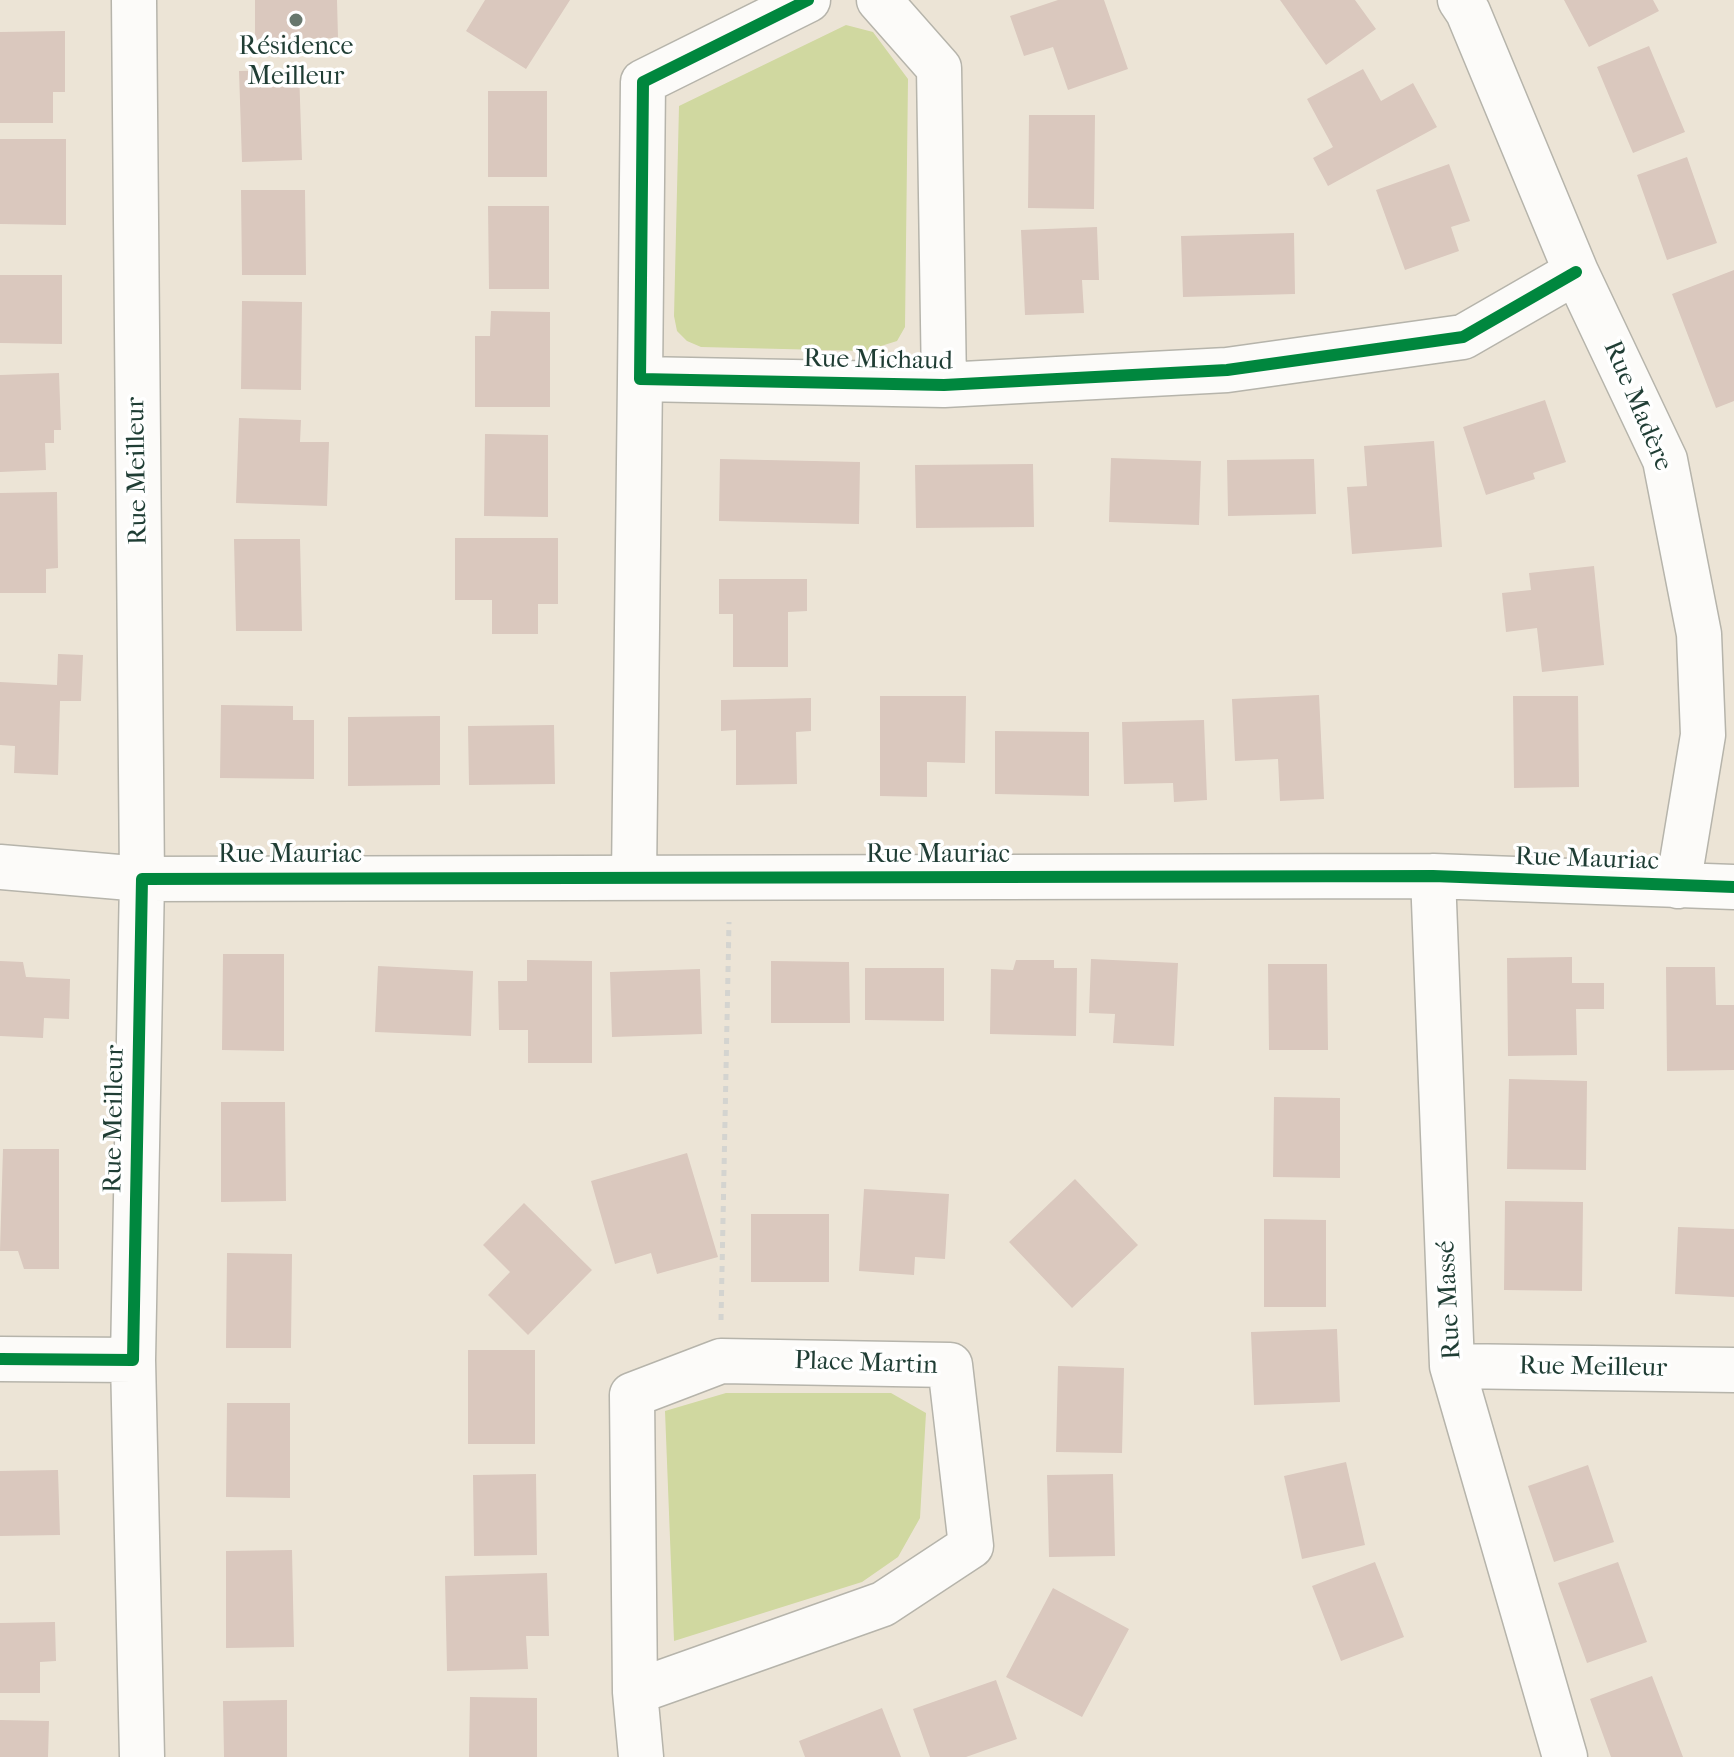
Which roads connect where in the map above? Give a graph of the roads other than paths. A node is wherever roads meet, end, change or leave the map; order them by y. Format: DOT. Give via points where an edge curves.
graph roads {
  1 [pos="134,0"];
  2 [pos="808,0"];
  3 [pos="879,0"];
  4 [pos="1460,0"];
  5 [pos="1576,272"];
  6 [pos="640,379"];
  7 [pos="944,385"];
  8 [pos="0,867"];
  9 [pos="1433,876"];
  10 [pos="634,877"];
  11 [pos="142,879"];
  12 [pos="1678,886"];
  13 [pos="1734,887"];
  14 [pos="0,1359"];
  15 [pos="133,1360"];
  16 [pos="1452,1366"];
  17 [pos="1734,1370"];
  18 [pos="635,1692"];
  19 [pos="142,1757"];
  20 [pos="641,1757"];
  21 [pos="1565,1757"];
  1 -- 11 [label="street, Rue Meilleur"];
  2 -- 6 [label="street" via="643,82"];
  3 -- 7 [label="street, Rue Michaud" via="939,68"];
  4 -- 5 [label="street, Rue Madère"];
  5 -- 7 [label="street, Rue Michaud" via="1463,337 1227,370"];
  5 -- 12 [label="street, Rue Madère" via="1665,460 1699,634 1703,735"];
  6 -- 7 [label="street, Rue Michaud"];
  6 -- 10 [label="street"];
  8 -- 11 [label="street, Rue Mauriac"];
  9 -- 10 [label="street, Rue Mauriac"];
  9 -- 12 [label="street, Rue Mauriac"];
  9 -- 16 [label="street, Rue Massé"];
  10 -- 11 [label="street, Rue Mauriac"];
  11 -- 15 [label="street, Rue Meilleur"];
  12 -- 13 [label="street, Rue Mauriac"];
  14 -- 15 [label="street"];
  15 -- 19 [label="street, Rue Meilleur"];
  16 -- 17 [label="street, Rue Meilleur"];
  16 -- 21 [label="street, Rue Massé"];
  18 -- 18 [label="street, Place Martin" via="632,1395 721,1361 950,1365 971,1546 883,1604"];
  18 -- 20 [label="street, Place Martin"];
}
